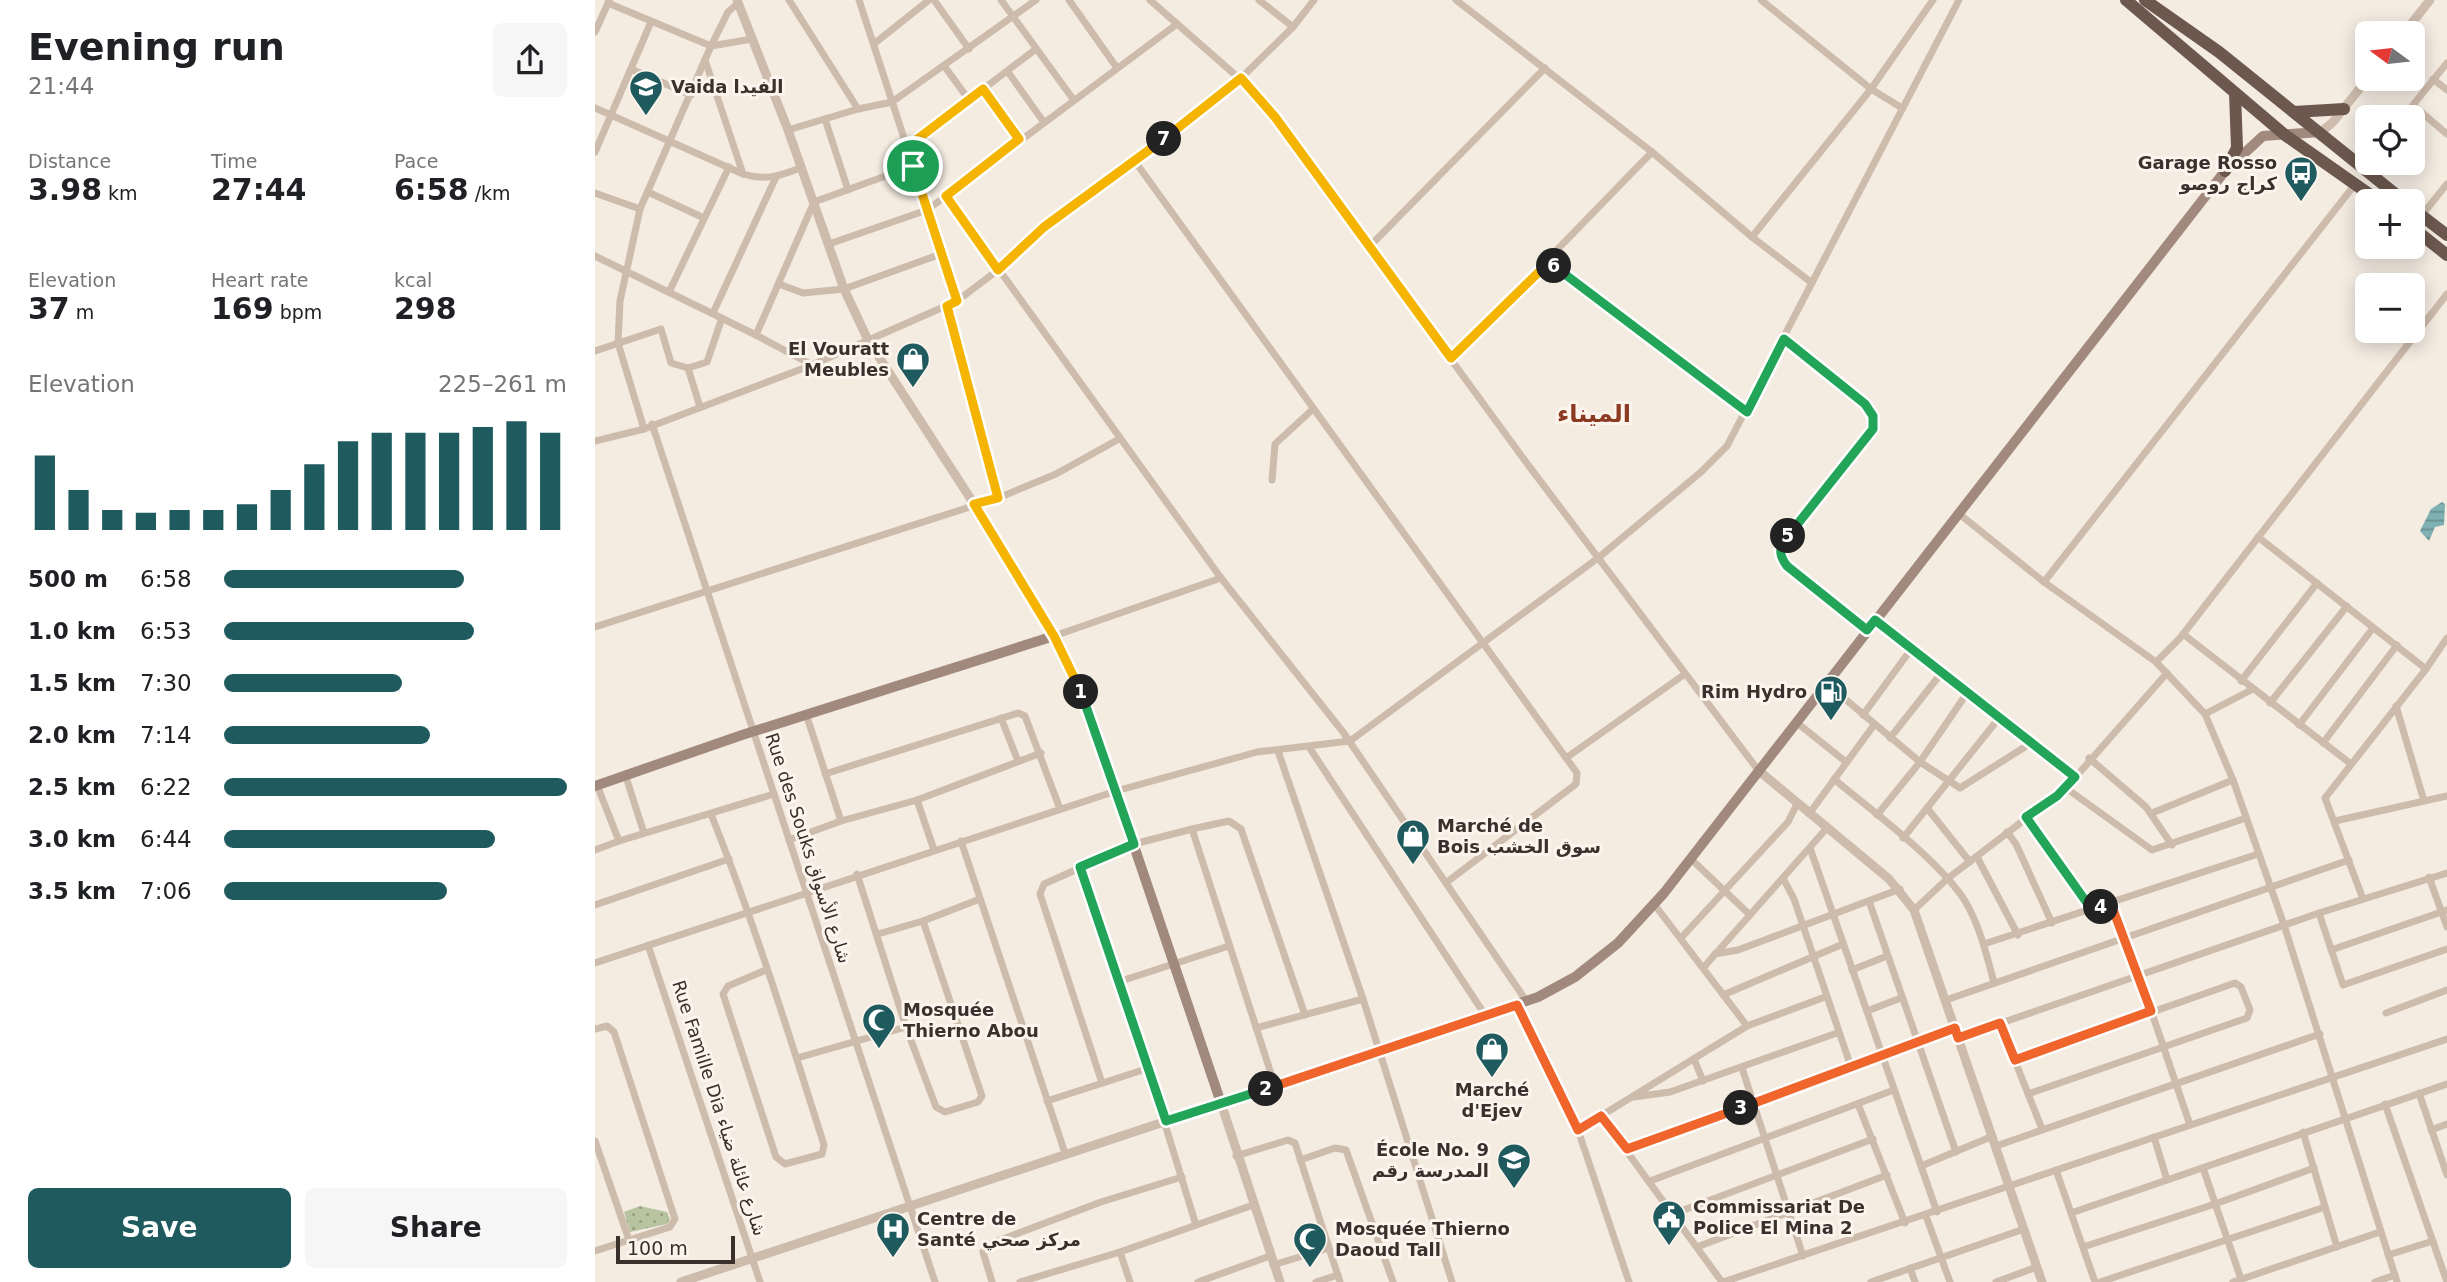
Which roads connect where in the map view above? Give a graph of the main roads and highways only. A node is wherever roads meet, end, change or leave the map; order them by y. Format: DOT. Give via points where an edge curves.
graph roads {
  1 [pos="2126,0"];
  2 [pos="2145,0"];
  3 [pos="2235,93"];
  4 [pos="2344,109"];
  5 [pos="2294,111"];
  6 [pos="2321,132"];
  7 [pos="2285,135"];
  8 [pos="2225,171"];
  9 [pos="2364,189"];
  10 [pos="2389,189"];
  11 [pos="2425,218"];
  12 [pos="2447,235"];
  13 [pos="2425,238"];
  14 [pos="2447,255"];
  15 [pos="596,785"];
  1 -- 3 [label="highway"];
  2 -- 5 [label="highway"];
  3 -- 7 [label="highway"];
  3 -- 8 [label="highway" via="2237,148"];
  4 -- 5 [label="highway"];
  5 -- 6 [label="highway"];
  6 -- 7 [label="main road"];
  6 -- 10 [label="highway"];
  7 -- 8 [label="main road" via="2263,136"];
  7 -- 9 [label="highway"];
  8 -- 15 [label="main road" via="1654,904 1592,964 1522,1003 1221,1103 1084,698 1054,636"];
  11 -- 12 [label="highway"];
  13 -- 14 [label="highway"];
}
